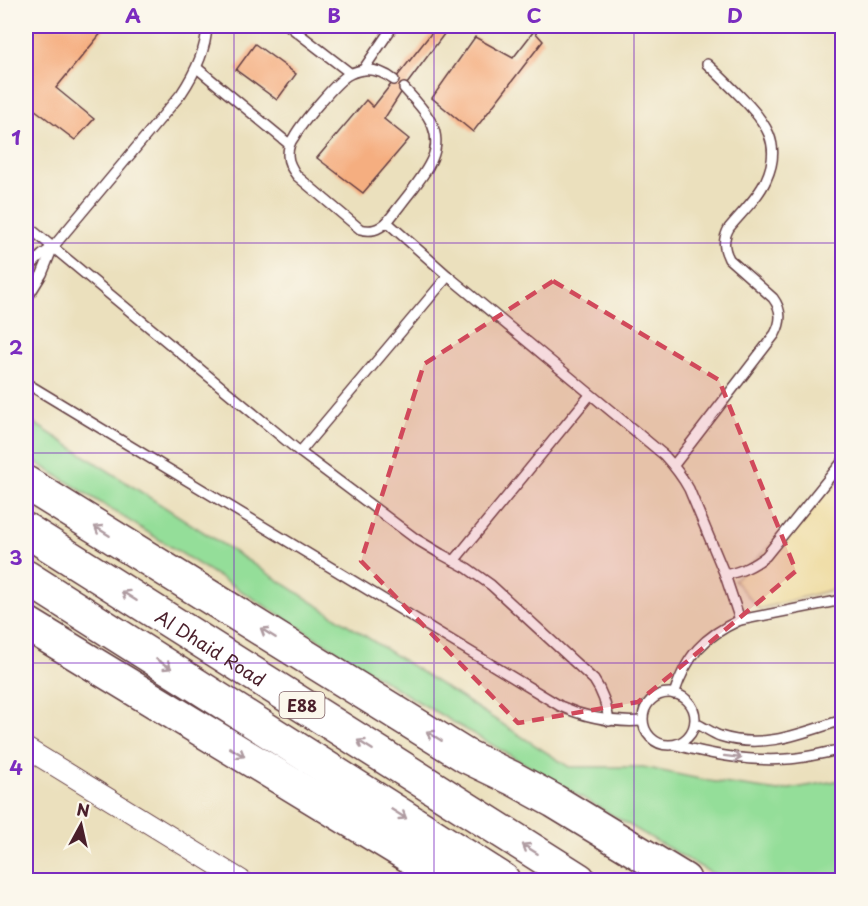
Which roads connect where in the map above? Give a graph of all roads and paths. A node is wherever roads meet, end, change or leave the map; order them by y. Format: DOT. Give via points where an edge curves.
graph roads {
  1 [pos="207,26"];
  2 [pos="289,26"];
  3 [pos="393,26"];
  4 [pos="707,64"];
  5 [pos="197,68"];
  6 [pos="363,70"];
  7 [pos="350,74"];
  8 [pos="394,80"];
  9 [pos="404,88"];
  10 [pos="290,144"];
  11 [pos="387,222"];
  12 [pos="26,225"];
  13 [pos="53,248"];
  14 [pos="26,270"];
  15 [pos="448,276"];
  16 [pos="26,300"];
  17 [pos="26,383"];
  18 [pos="590,395"];
  19 [pos="300,452"];
  20 [pos="843,462"];
  21 [pos="674,465"];
  22 [pos="26,483"];
  23 [pos="26,530"];
  24 [pos="454,561"];
  25 [pos="725,575"];
  26 [pos="26,577"];
  27 [pos="843,600"];
  28 [pos="740,620"];
  29 [pos="26,623"];
  30 [pos="26,640"];
  31 [pos="674,694"];
  32 [pos="843,720"];
  33 [pos="609,721"];
  34 [pos="642,721"];
  35 [pos="695,723"];
  36 [pos="195,727"];
  37 [pos="676,745"];
  38 [pos="26,748"];
  39 [pos="843,749"];
  40 [pos="466,756"];
  41 [pos="370,831"];
  42 [pos="241,880"];
  43 [pos="429,880"];
  44 [pos="448,880"];
  45 [pos="503,880"];
  46 [pos="579,880"];
  47 [pos="657,880"];
  48 [pos="684,880"];
  1 -- 5 [label="lane"];
  2 -- 7 [label="lane"];
  3 -- 6 [label="lane"];
  4 -- 21 [label="lane" via="758,113 771,139 771,169 729,228 724,243 729,258 778,304 781,320"];
  5 -- 10 [label="lane"];
  5 -- 13 [label="lane" via="181,94"];
  6 -- 7 [label="lane"];
  6 -- 8 [label="lane" via="374,70"];
  7 -- 10 [label="lane" via="334,87"];
  9 -- 11 [label="lane" via="428,117 436,144 426,171"];
  10 -- 11 [label="lane" via="290,166 297,176 354,225 375,231"];
  11 -- 15 [label="lane"];
  12 -- 13 [label="lane"];
  13 -- 14 [label="lane"];
  13 -- 16 [label="lane"];
  13 -- 19 [label="lane"];
  15 -- 18 [label="lane"];
  15 -- 19 [label="lane"];
  17 -- 33 [label="lane" via="545,698 575,713"];
  18 -- 21 [label="lane"];
  18 -- 24 [label="lane"];
  19 -- 24 [label="lane" via="416,539"];
  20 -- 25 [label="lane" via="766,556 754,565"];
  21 -- 25 [label="lane" via="689,489"];
  40 -- 22 [label="highway, one-way"];
  46 -- 23 [label="highway, Al Dhaid Road / E88, one-way"];
  24 -- 33 [label="lane" via="491,585 594,680 605,700"];
  25 -- 28 [label="lane"];
  26 -- 45 [label="highway, E88, one-way"];
  27 -- 28 [label="lane"];
  28 -- 31 [label="lane" via="724,627 698,649 687,662"];
  29 -- 36 [label="highway"];
  30 -- 36 [label="street" via="150,715"];
  31 -- 34 [label="lane" via="656,696 644,710"];
  31 -- 35 [label="lane" via="691,704"];
  32 -- 35 [label="lane" via="791,737 755,742 718,735"];
  33 -- 34 [label="lane"];
  34 -- 37 [label="lane" via="650,738 667,746"];
  35 -- 37 [label="lane" via="692,732"];
  36 -- 41 [label="highway, one-way"];
  37 -- 39 [label="lane, one-way" via="760,760"];
  38 -- 42 [label="street"];
  40 -- 47 [label="highway" via="562,823"];
  40 -- 48 [label="highway" via="554,801"];
  41 -- 43 [label="highway"];
  41 -- 44 [label="highway"];
}
